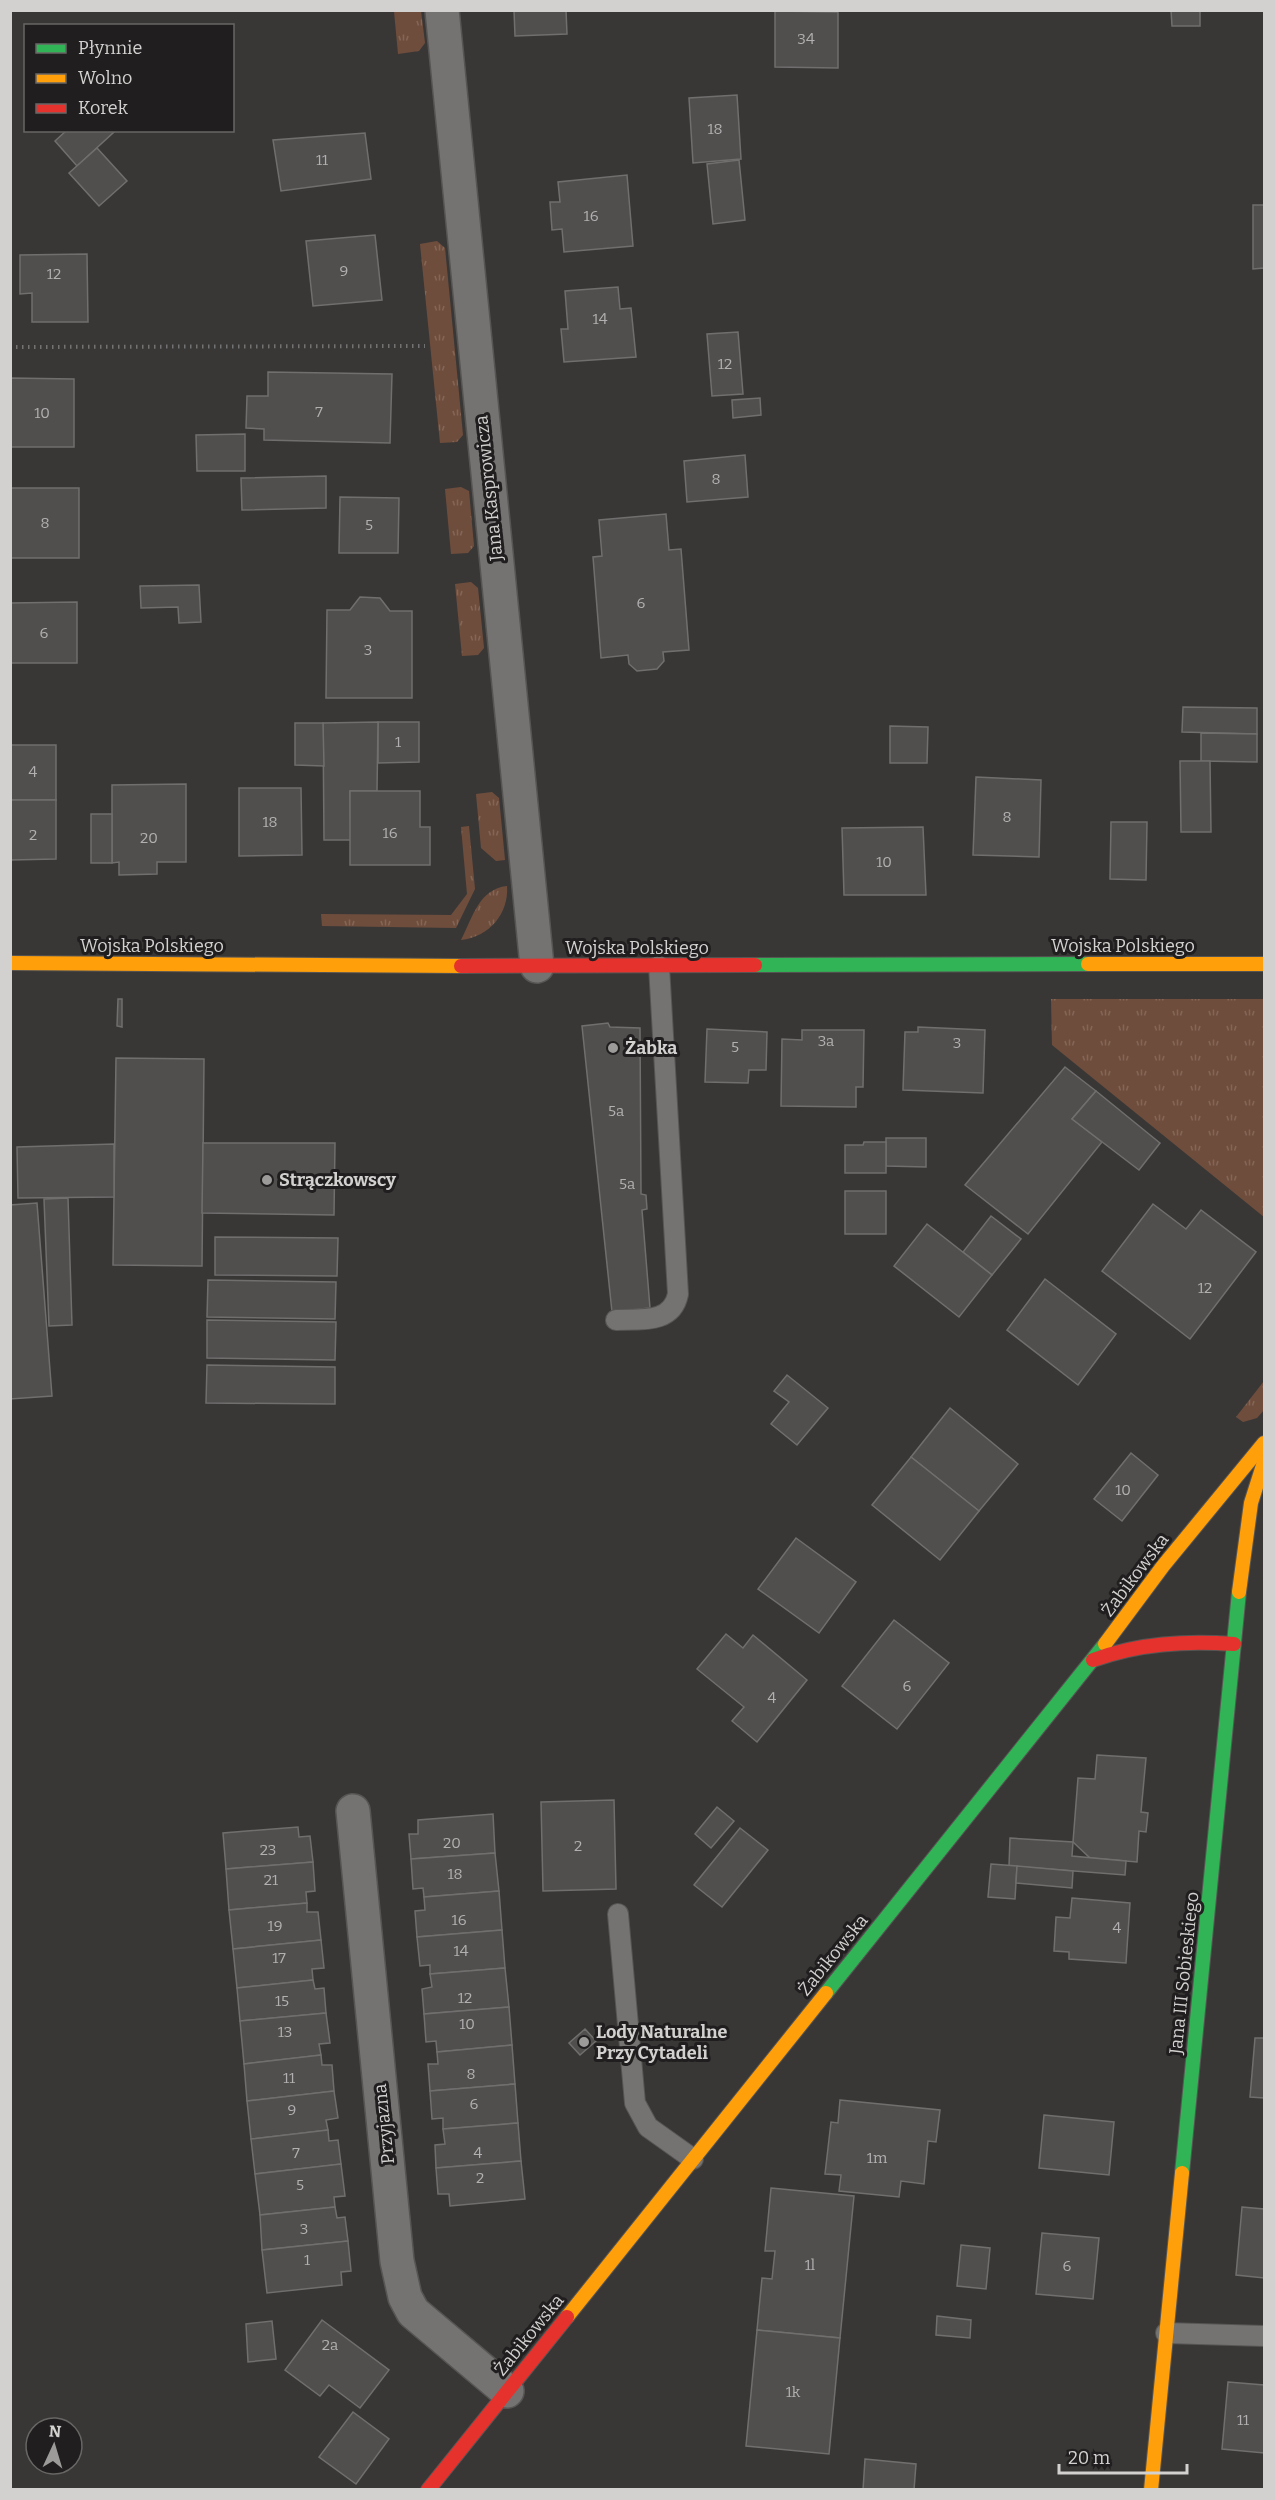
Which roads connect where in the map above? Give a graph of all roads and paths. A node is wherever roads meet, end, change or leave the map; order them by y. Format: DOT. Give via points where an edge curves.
graph roads {
  1 [pos="442,10"];
  2 [pos="426,346"];
  3 [pos="10,347"];
  4 [pos="10,963"];
  5 [pos="1264,964"];
  6 [pos="537,966"];
  7 [pos="659,966"];
  8 [pos="616,1320"];
  9 [pos="1264,1443"];
  10 [pos="1264,1462"];
  11 [pos="1234,1644"];
  12 [pos="1093,1660"];
  13 [pos="353,1811"];
  14 [pos="618,1914"];
  15 [pos="693,2159"];
  16 [pos="1167,2333"];
  17 [pos="1264,2336"];
  18 [pos="507,2391"];
  19 [pos="428,2490"];
  20 [pos="1151,2490"];
  1 -- 6 [label="street, Jana Kasprowicza"];
  2 -- 3 [label="path"];
  4 -- 6 [label="street, Wojska Polskiego"];
  5 -- 7 [label="street, Wojska Polskiego"];
  6 -- 7 [label="street, Wojska Polskiego"];
  7 -- 8 [label="lane" via="678,1294 676,1305 663,1317"];
  9 -- 12 [label="street, Żabikowska" via="1163,1566"];
  10 -- 11 [label="street, Jana III Sobieskiego" via="1246,1532"];
  11 -- 12 [label="street" via="1162,1641 1139,1644"];
  11 -- 16 [label="street, Jana III Sobieskiego"];
  12 -- 15 [label="street, Żabikowska"];
  13 -- 18 [label="street, Przyjazna" via="397,2261 405,2297 413,2312 428,2326"];
  14 -- 15 [label="lane" via="635,2103 648,2127"];
  15 -- 18 [label="street, Żabikowska"];
  16 -- 17 [label="lane"];
  16 -- 20 [label="street, Jana III Sobieskiego"];
  18 -- 19 [label="street, Żabikowska"];
}
